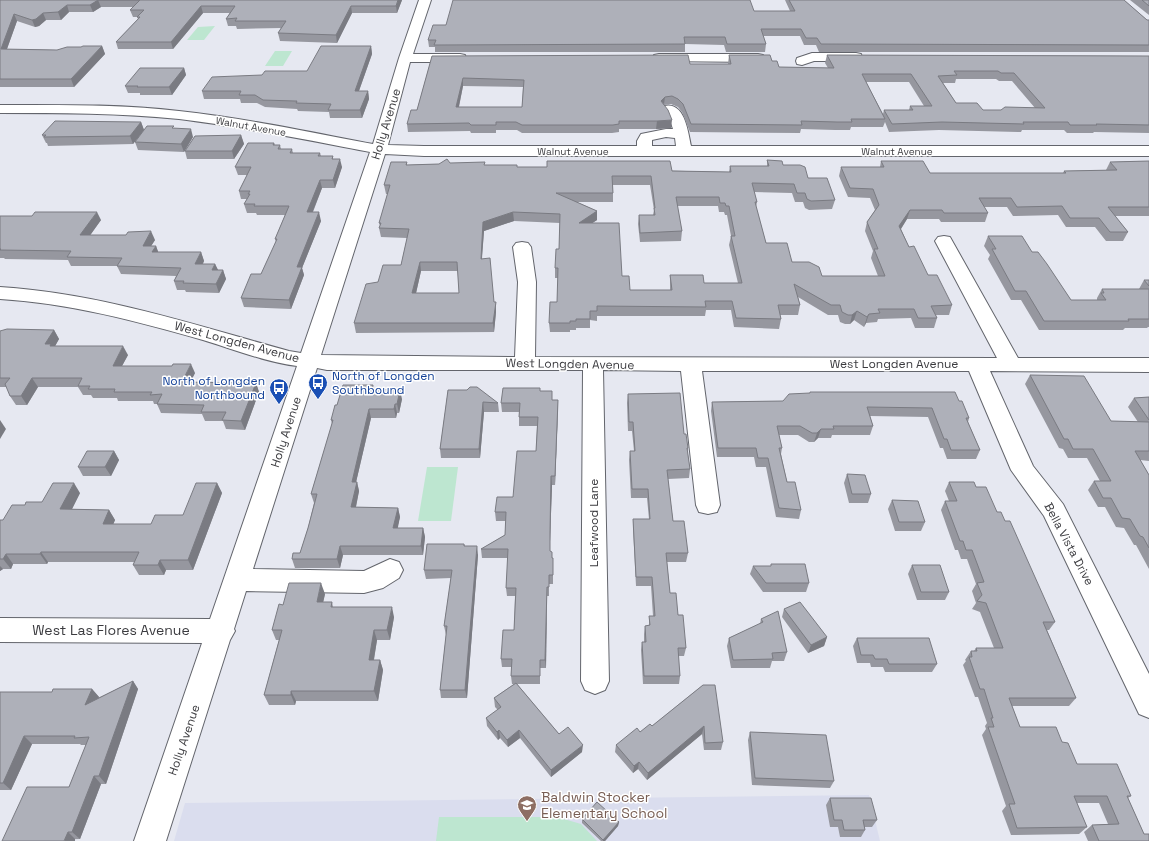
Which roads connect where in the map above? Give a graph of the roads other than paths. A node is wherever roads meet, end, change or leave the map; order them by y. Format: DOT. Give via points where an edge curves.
graph roads {
  1 [pos="425,0"];
  2 [pos="867,57"];
  3 [pos="405,58"];
  4 [pos="473,58"];
  5 [pos="648,58"];
  6 [pos="767,58"];
  7 [pos="802,61"];
  8 [pos="0,108"];
  9 [pos="669,109"];
  10 [pos="681,134"];
  11 [pos="378,150"];
  12 [pos="645,151"];
  13 [pos="684,151"];
  14 [pos="1149,151"];
  15 [pos="944,241"];
  16 [pos="522,246"];
  17 [pos="0,293"];
  18 [pos="309,361"];
  19 [pos="525,362"];
  20 [pos="691,364"];
  21 [pos="1011,364"];
  22 [pos="593,365"];
  23 [pos="977,365"];
  24 [pos="1149,365"];
  25 [pos="708,505"];
  26 [pos="390,570"];
  27 [pos="236,580"];
  28 [pos="0,630"];
  29 [pos="221,631"];
  30 [pos="1142,678"];
  31 [pos="595,680"];
  32 [pos="1149,704"];
  33 [pos="150,841"];
  1 -- 3 [label="street, Holly Avenue"];
  2 -- 7 [label="street" via="812,57"];
  3 -- 4 [label="street"];
  3 -- 11 [label="street, Holly Avenue"];
  5 -- 6 [label="street"];
  8 -- 11 [label="street, Walnut Avenue" via="98,109 178,115 231,122"];
  9 -- 10 [label="street" via="678,120"];
  10 -- 12 [label="street" via="666,133 646,138"];
  10 -- 13 [label="street"];
  11 -- 12 [label="street, Walnut Avenue"];
  11 -- 18 [label="street, Holly Avenue"];
  12 -- 13 [label="street, Walnut Avenue"];
  13 -- 14 [label="street, Walnut Avenue"];
  15 -- 21 [label="street"];
  16 -- 19 [label="street" via="527,282"];
  17 -- 18 [label="street, West Longden Avenue" via="33,295 88,305"];
  18 -- 19 [label="street, West Longden Avenue" via="355,364"];
  18 -- 27 [label="street, Holly Avenue"];
  19 -- 22 [label="street, West Longden Avenue"];
  20 -- 22 [label="street, West Longden Avenue"];
  20 -- 23 [label="street, West Longden Avenue"];
  20 -- 25 [label="street"];
  21 -- 23 [label="street, West Longden Avenue"];
  21 -- 24 [label="street, West Longden Avenue"];
  22 -- 31 [label="street, Leafwood Lane"];
  23 -- 30 [label="street, Bella Vista Drive" via="1023,470 1054,511"];
  26 -- 27 [label="street" via="374,580 364,582"];
  27 -- 29 [label="street, Holly Avenue"];
  28 -- 29 [label="street, West Las Flores Avenue"];
  29 -- 33 [label="street, Holly Avenue"];
  30 -- 32 [label="street, Bella Vista Drive"];
}
